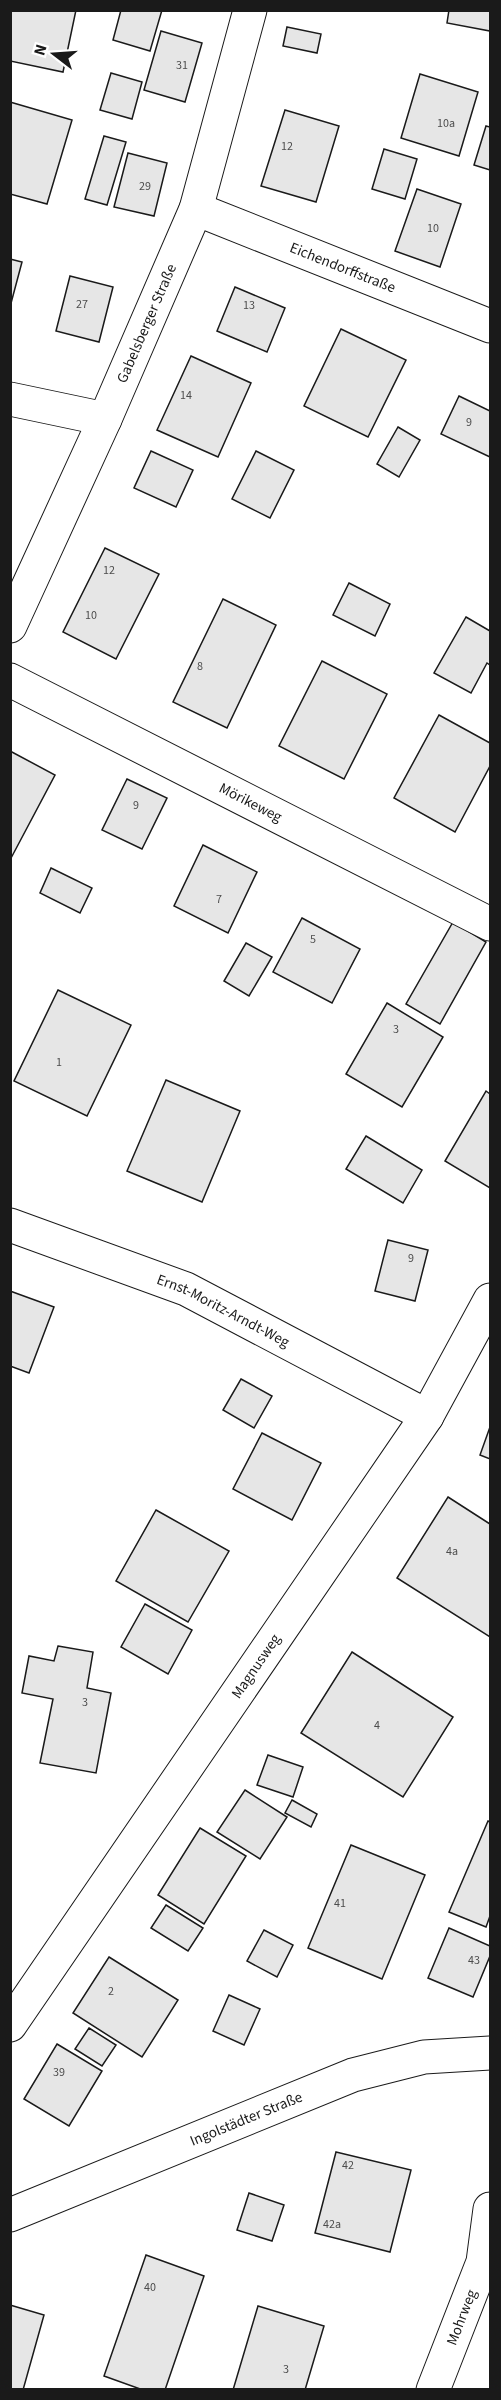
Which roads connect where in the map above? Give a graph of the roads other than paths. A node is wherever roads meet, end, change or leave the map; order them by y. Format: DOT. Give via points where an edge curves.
graph roads {
  1 [pos="250,10"];
  2 [pos="196,209"];
  3 [pos="490,326"];
  4 [pos="10,399"];
  5 [pos="105,418"];
  6 [pos="10,626"];
  7 [pos="10,680"];
  8 [pos="490,924"];
  9 [pos="10,1225"];
  10 [pos="490,1300"];
  11 [pos="427,1416"];
  12 [pos="10,2025"];
  13 [pos="490,2053"];
  14 [pos="490,2209"];
  15 [pos="10,2215"];
  16 [pos="433,2390"];
  1 -- 2 [label="street, Gabelsberger Straße"];
  2 -- 3 [label="street, Eichendorffstraße"];
  2 -- 5 [label="street, Gabelsberger Straße"];
  4 -- 5 [label="street"];
  5 -- 6 [label="street, Gabelsberger Straße"];
  7 -- 8 [label="street, Mörikeweg"];
  9 -- 11 [label="street, Ernst-Moritz-Arndt-Weg" via="186,1289"];
  10 -- 11 [label="street, Magnusweg"];
  11 -- 12 [label="street, Magnusweg"];
  13 -- 15 [label="street, Ingolstädter Straße" via="424,2057 353,2075"];
  14 -- 16 [label="street, Mohrweg" via="483,2262"];
}
